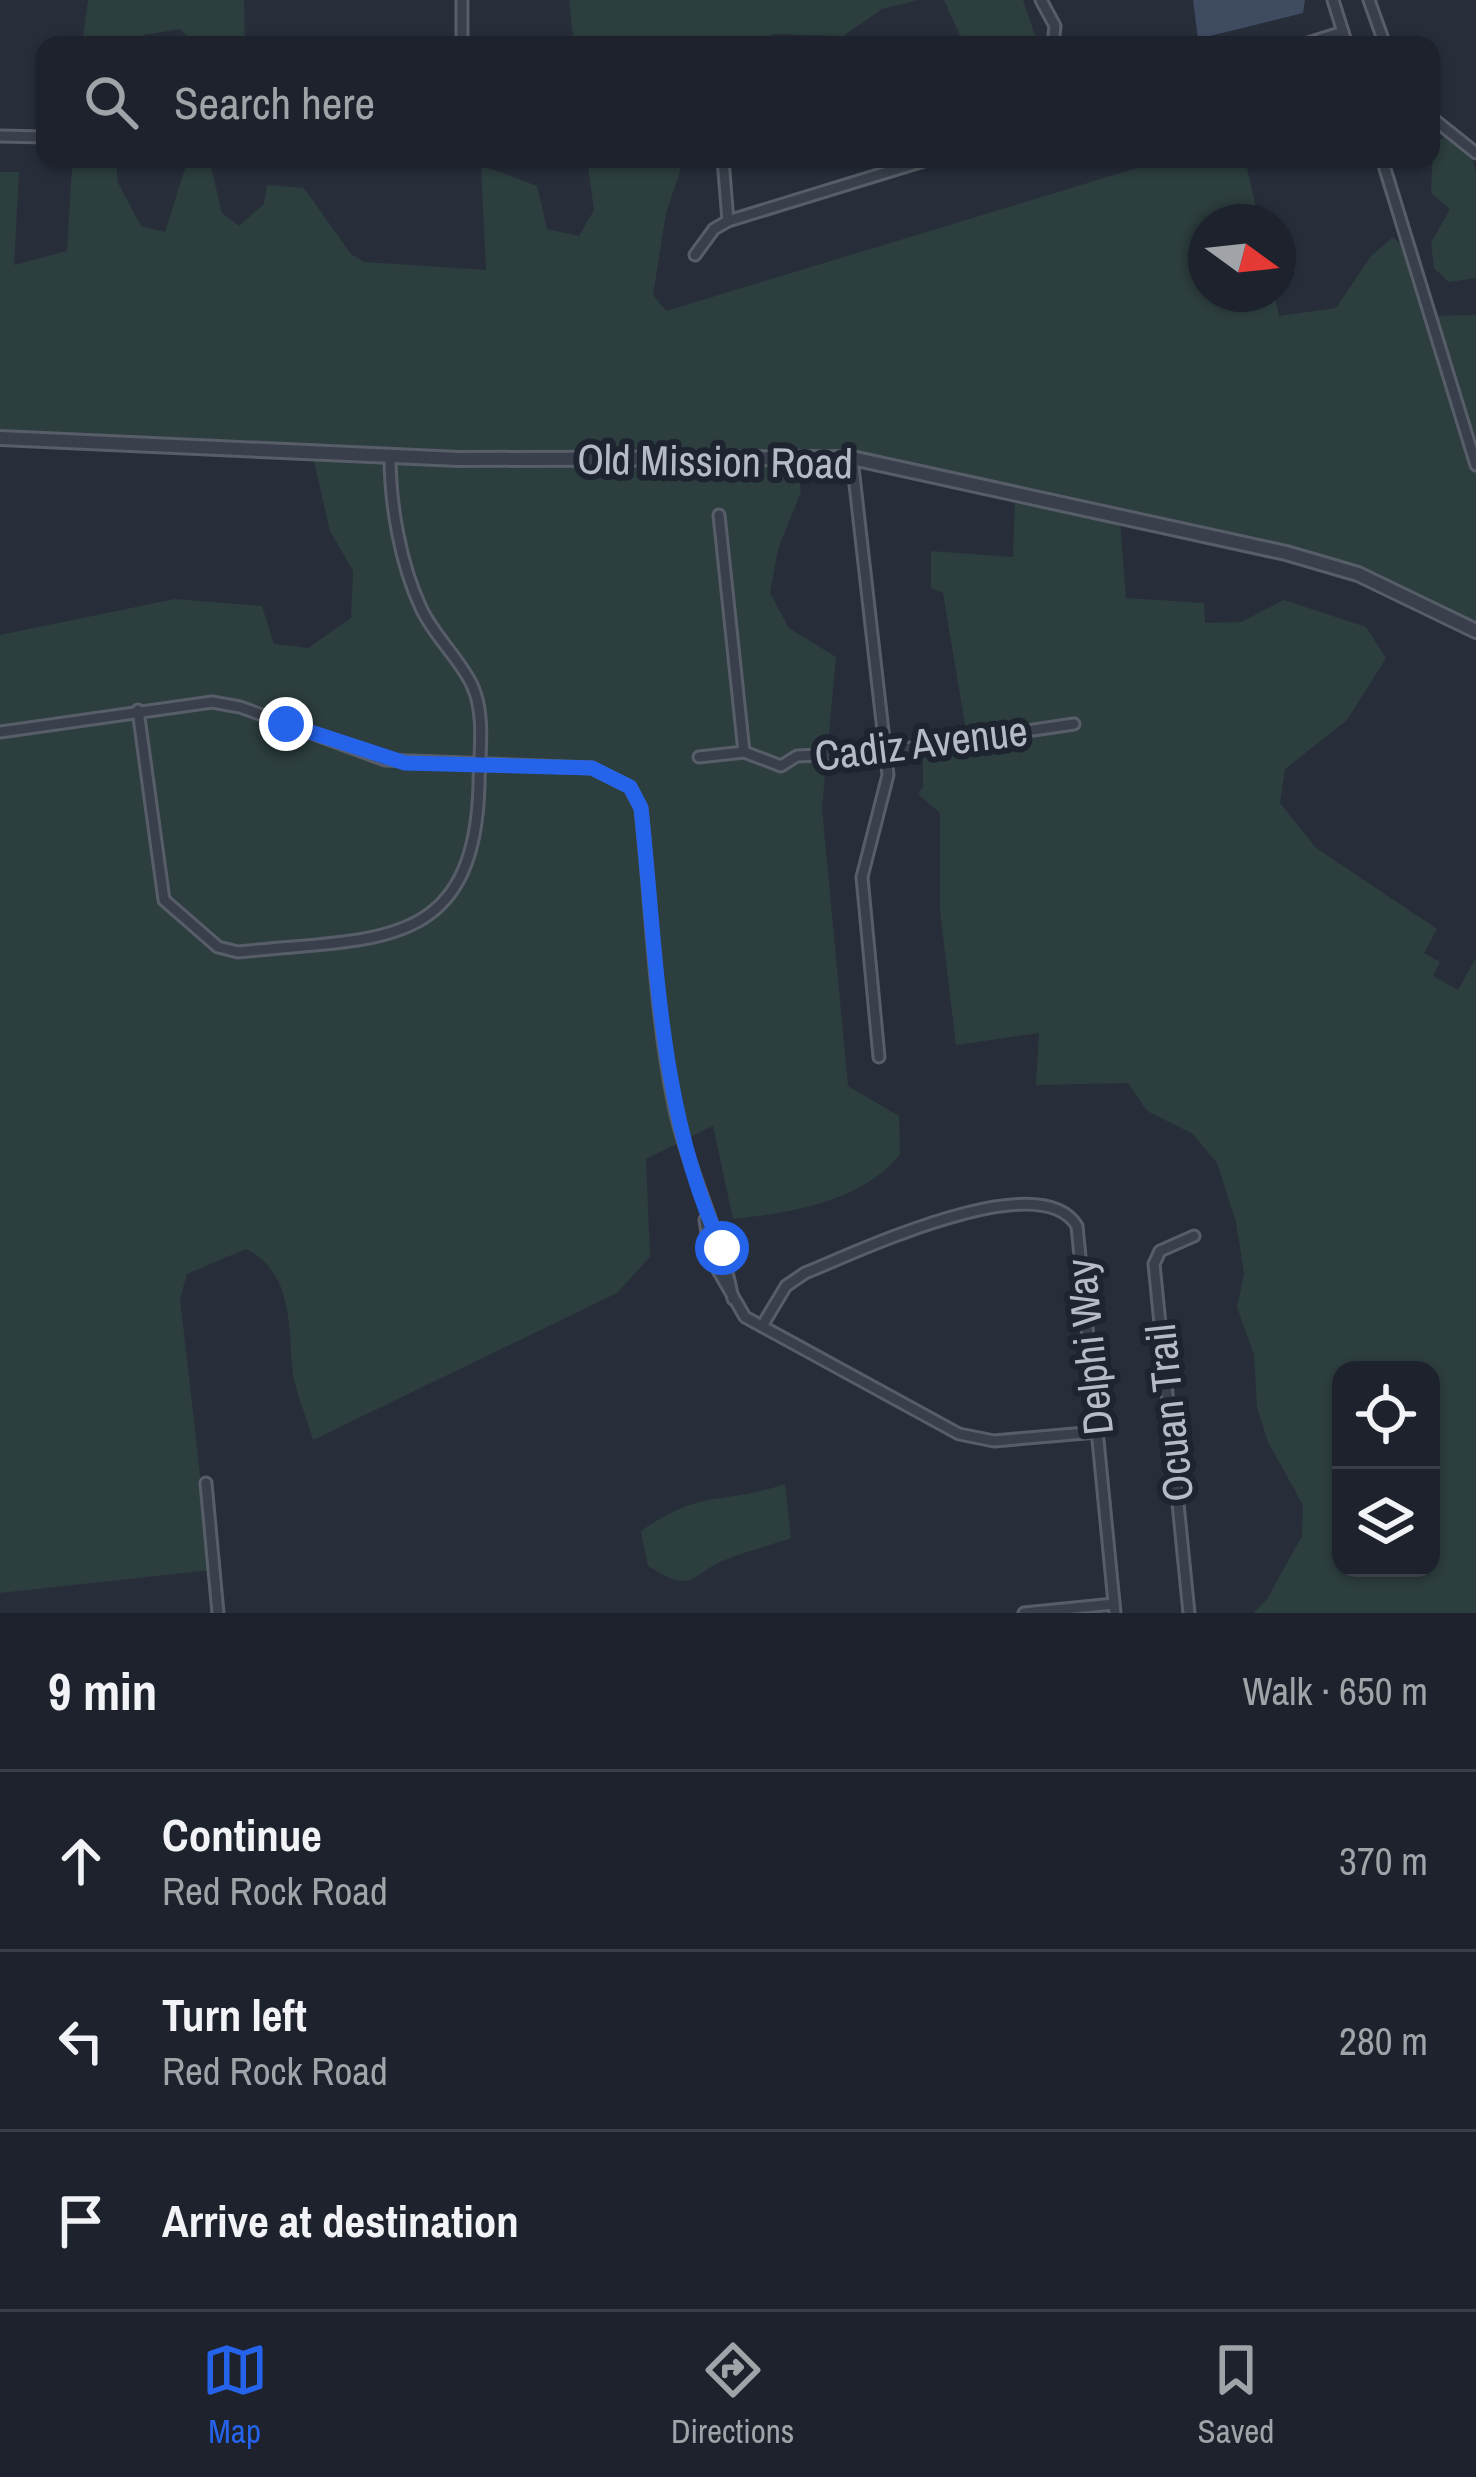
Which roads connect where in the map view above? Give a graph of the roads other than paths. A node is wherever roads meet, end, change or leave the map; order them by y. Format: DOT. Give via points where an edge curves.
graph roads {
  1 [pos="462,0"];
  2 [pos="1041,0"];
  3 [pos="1333,0"];
  4 [pos="1369,0"];
  5 [pos="1343,32"];
  6 [pos="462,36"];
  7 [pos="1054,36"];
  8 [pos="1330,36"];
  9 [pos="1344,36"];
  10 [pos="1382,36"];
  11 [pos="1440,124"];
  12 [pos="0,136"];
  13 [pos="36,137"];
  14 [pos="1476,153"];
  15 [pos="724,168"];
  16 [pos="900,168"];
  17 [pos="1385,168"];
  18 [pos="728,220"];
  19 [pos="695,255"];
  20 [pos="0,438"];
  21 [pos="390,455"];
  22 [pos="852,458"];
  23 [pos="1476,465"];
  24 [pos="718,515"];
  25 [pos="1476,631"];
  26 [pos="138,710"];
  27 [pos="1074,724"];
  28 [pos="0,732"];
  29 [pos="744,752"];
  30 [pos="884,752"];
  31 [pos="700,757"];
  32 [pos="479,765"];
  33 [pos="879,1057"];
  34 [pos="705,1215"];
  35 [pos="1194,1236"];
  36 [pos="724,1256"];
  37 [pos="711,1258"];
  38 [pos="733,1299"];
  39 [pos="762,1326"];
  40 [pos="1097,1432"];
  41 [pos="206,1483"];
  42 [pos="1115,1609"];
  43 [pos="218,1613"];
  44 [pos="1024,1613"];
  45 [pos="1189,1613"];
  1 -- 6 [label="street"];
  2 -- 7 [label="street"];
  3 -- 5 [label="street"];
  4 -- 10 [label="street"];
  5 -- 8 [label="street"];
  5 -- 9 [label="street"];
  11 -- 14 [label="street"];
  12 -- 13 [label="street"];
  15 -- 18 [label="street"];
  16 -- 18 [label="street"];
  17 -- 23 [label="street"];
  18 -- 19 [label="street"];
  20 -- 21 [label="street, Old Mission Road"];
  21 -- 22 [label="street, Old Mission Road"];
  21 -- 32 [label="street" via="390,497 421,608 480,707"];
  22 -- 25 [label="street, Old Mission Road" via="1286,553 1358,574"];
  22 -- 30 [label="street"];
  24 -- 29 [label="street"];
  26 -- 28 [label="street"];
  26 -- 32 [label="street" via="212,702 385,760"];
  26 -- 32 [label="street" via="164,900 218,947 238,952 379,936 434,914 474,849"];
  27 -- 30 [label="street, Cadiz Avenue"];
  29 -- 30 [label="street, Cadiz Avenue" via="781,766 797,756"];
  29 -- 31 [label="street, Cadiz Avenue"];
  30 -- 33 [label="street" via="884,794 862,877"];
  32 -- 34 [label="street" via="592,768 630,787 641,808 671,1092"];
  34 -- 36 [label="street"];
  34 -- 37 [label="street"];
  35 -- 45 [label="street, Ocuan Trail" via="1160,1251 1154,1264"];
  36 -- 37 [label="street"];
  36 -- 38 [label="street"];
  37 -- 38 [label="street"];
  38 -- 39 [label="street"];
  39 -- 40 [label="street" via="959,1434 994,1441"];
  39 -- 40 [label="street, Delphi Way" via="786,1286 805,1273 963,1212 1052,1204 1077,1226"];
  40 -- 42 [label="street, Delphi Way"];
  41 -- 43 [label="street"];
  42 -- 44 [label="street"];
}
